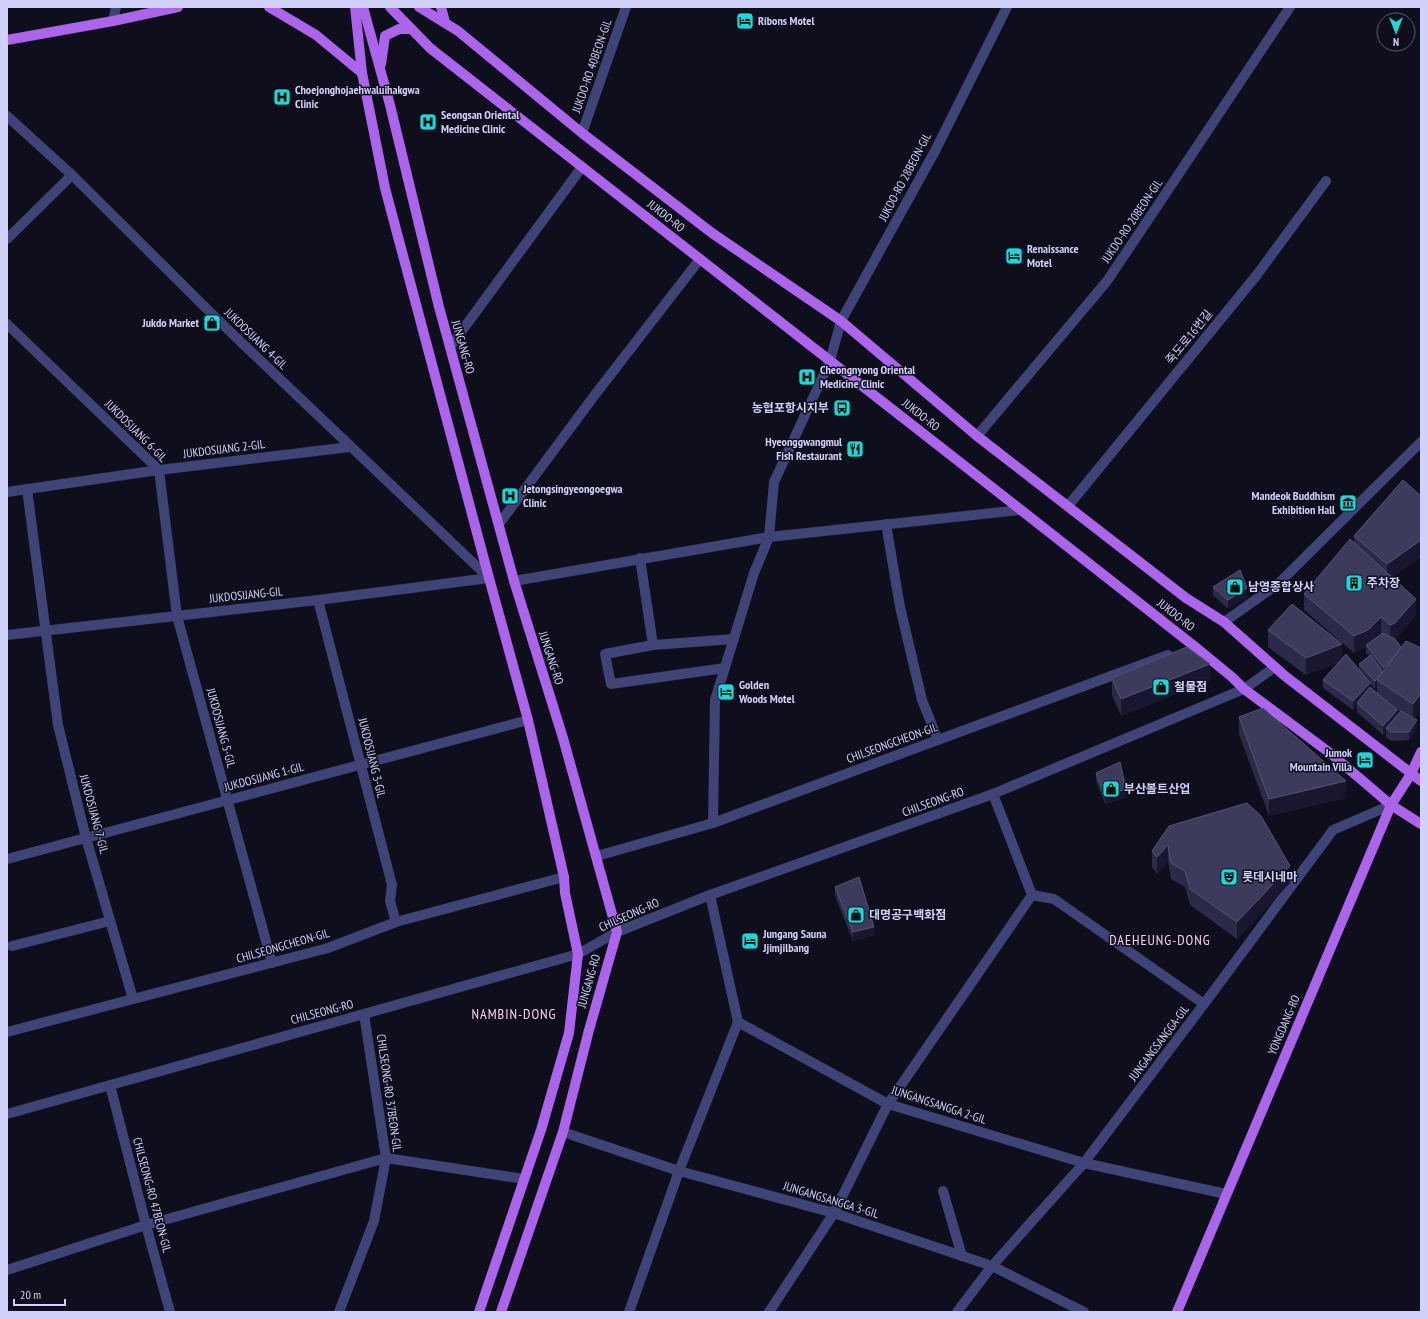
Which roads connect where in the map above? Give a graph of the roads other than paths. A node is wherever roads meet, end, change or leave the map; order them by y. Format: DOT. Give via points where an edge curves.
graph roads {
  1 [pos="116,7"];
  2 [pos="178,7"];
  3 [pos="269,7"];
  4 [pos="356,7"];
  5 [pos="363,7"];
  6 [pos="390,7"];
  7 [pos="419,7"];
  8 [pos="441,7"];
  9 [pos="626,7"];
  10 [pos="1007,7"];
  11 [pos="1290,7"];
  12 [pos="113,21"];
  13 [pos="445,22"];
  14 [pos="411,29"];
  15 [pos="7,40"];
  16 [pos="380,68"];
  17 [pos="362,73"];
  18 [pos="7,116"];
  19 [pos="582,133"];
  20 [pos="582,167"];
  21 [pos="72,175"];
  22 [pos="1326,181"];
  23 [pos="7,239"];
  24 [pos="700,259"];
  25 [pos="841,321"];
  26 [pos="7,324"];
  27 [pos="450,347"];
  28 [pos="830,361"];
  29 [pos="977,436"];
  30 [pos="1421,442"];
  31 [pos="350,448"];
  32 [pos="159,470"];
  33 [pos="27,489"];
  34 [pos="7,492"];
  35 [pos="1068,506"];
  36 [pos="1021,510"];
  37 [pos="499,524"];
  38 [pos="886,524"];
  39 [pos="769,537"];
  40 [pos="640,558"];
  41 [pos="489,578"];
  42 [pos="514,581"];
  43 [pos="318,600"];
  44 [pos="177,616"];
  45 [pos="1224,622"];
  46 [pos="45,632"];
  47 [pos="7,636"];
  48 [pos="734,639"];
  49 [pos="653,645"];
  50 [pos="1194,646"];
  51 [pos="1275,667"];
  52 [pos="725,668"];
  53 [pos="1244,689"];
  54 [pos="528,720"];
  55 [pos="938,740"];
  56 [pos="1421,752"];
  57 [pos="360,765"];
  58 [pos="1411,774"];
  59 [pos="1421,781"];
  60 [pos="993,794"];
  61 [pos="228,800"];
  62 [pos="1391,805"];
  63 [pos="713,823"];
  64 [pos="1421,824"];
  65 [pos="86,838"];
  66 [pos="597,856"];
  67 [pos="7,859"];
  68 [pos="564,877"];
  69 [pos="710,895"];
  70 [pos="1032,895"];
  71 [pos="110,921"];
  72 [pos="396,922"];
  73 [pos="617,932"];
  74 [pos="12,946"];
  75 [pos="578,954"];
  76 [pos="272,963"];
  77 [pos="133,999"];
  78 [pos="1204,1004"];
  79 [pos="364,1014"];
  80 [pos="738,1022"];
  81 [pos="7,1032"];
  82 [pos="110,1085"];
  83 [pos="888,1104"];
  84 [pos="7,1114"];
  85 [pos="564,1132"];
  86 [pos="386,1158"];
  87 [pos="1084,1163"];
  88 [pos="679,1171"];
  89 [pos="524,1179"];
  90 [pos="943,1192"];
  91 [pos="1226,1194"];
  92 [pos="834,1213"];
  93 [pos="146,1225"];
  94 [pos="962,1256"];
  95 [pos="992,1266"];
  96 [pos="7,1270"];
  97 [pos="170,1312"];
  98 [pos="339,1312"];
  99 [pos="479,1312"];
  100 [pos="501,1312"];
  101 [pos="629,1312"];
  102 [pos="769,1312"];
  103 [pos="957,1312"];
  104 [pos="1084,1312"];
  105 [pos="1177,1312"];
  1 -- 12 [label="street"];
  2 -- 12 [label="main road"];
  3 -- 17 [label="main road" via="316,34"];
  4 -- 17 [label="main road, JUNGANG-RO"];
  5 -- 16 [label="main road, JUNGANG-RO"];
  6 -- 14 [label="main road, JUKDO-RO"];
  7 -- 13 [label="main road, JUKDO-RO"];
  8 -- 13 [label="main road"];
  9 -- 19 [label="street, JUKDO-RO 40BEON-GIL"];
  10 -- 25 [label="street, JUKDO-RO 28BEON-GIL" via="935,152"];
  11 -- 29 [label="street, JUKDO-RO 20BEON-GIL" via="1107,281"];
  12 -- 15 [label="main road"];
  13 -- 19 [label="main road, JUKDO-RO"];
  14 -- 16 [label="main road" via="399,29 385,36"];
  14 -- 20 [label="main road, JUKDO-RO" via="430,48"];
  16 -- 27 [label="main road, JUNGANG-RO"];
  17 -- 41 [label="main road, JUNGANG-RO" via="385,188"];
  18 -- 21 [label="street, JUKDOSIJANG 4-GIL"];
  19 -- 25 [label="main road, JUKDO-RO" via="712,233"];
  20 -- 24 [label="main road, JUKDO-RO"];
  20 -- 27 [label="street"];
  21 -- 23 [label="street"];
  21 -- 31 [label="street, JUKDOSIJANG 4-GIL"];
  22 -- 35 [label="street, 죽도로16번길" via="1256,276"];
  24 -- 28 [label="main road, JUKDO-RO"];
  24 -- 37 [label="street"];
  25 -- 28 [label="street, JUKDO-RO 28BEON-GIL"];
  25 -- 29 [label="main road, JUKDO-RO"];
  26 -- 32 [label="street, JUKDOSIJANG 6-GIL"];
  27 -- 37 [label="main road, JUNGANG-RO"];
  28 -- 36 [label="main road, JUKDO-RO"];
  28 -- 39 [label="street, JUKDO-RO 28BEON-GIL" via="774,482"];
  29 -- 35 [label="main road, JUKDO-RO"];
  30 -- 45 [label="street" via="1278,584"];
  31 -- 32 [label="street, JUKDOSIJANG 2-GIL"];
  31 -- 41 [label="street, JUKDOSIJANG 4-GIL"];
  32 -- 33 [label="street, JUKDOSIJANG 2-GIL"];
  32 -- 44 [label="street, JUKDOSIJANG 6-GIL"];
  33 -- 34 [label="street, JUKDOSIJANG 2-GIL"];
  33 -- 46 [label="street, JUKDOSIJANG 7-GIL"];
  35 -- 45 [label="main road, JUKDO-RO" via="1186,598"];
  36 -- 38 [label="street"];
  36 -- 50 [label="main road, JUKDO-RO"];
  37 -- 42 [label="main road, JUNGANG-RO"];
  38 -- 39 [label="street"];
  38 -- 55 [label="street" via="900,607 921,693"];
  39 -- 40 [label="street"];
  39 -- 48 [label="street, JUKDO-RO 28BEON-GIL" via="754,573"];
  40 -- 42 [label="street"];
  40 -- 49 [label="street"];
  41 -- 43 [label="street, JUKDOSIJANG-GIL"];
  41 -- 54 [label="main road, JUNGANG-RO"];
  42 -- 66 [label="main road, JUNGANG-RO"];
  43 -- 44 [label="street, JUKDOSIJANG-GIL"];
  43 -- 57 [label="street, JUKDOSIJANG 3-GIL"];
  44 -- 46 [label="street, JUKDOSIJANG-GIL"];
  44 -- 61 [label="street, JUKDOSIJANG 5-GIL"];
  45 -- 51 [label="main road, JUKDO-RO"];
  46 -- 47 [label="street, JUKDOSIJANG-GIL"];
  46 -- 65 [label="street, JUKDOSIJANG 7-GIL" via="58,725"];
  48 -- 49 [label="street"];
  48 -- 52 [label="street, JUKDO-RO 28BEON-GIL"];
  49 -- 52 [label="street" via="605,654 611,684"];
  50 -- 53 [label="main road, JUKDO-RO"];
  50 -- 55 [label="street, CHILSEONGCHEON-GIL"];
  51 -- 53 [label="street, CHILSEONG-RO"];
  51 -- 58 [label="main road, JUKDO-RO"];
  52 -- 63 [label="street, JUKDO-RO 28BEON-GIL" via="715,700"];
  53 -- 60 [label="street, CHILSEONG-RO"];
  53 -- 62 [label="main road, JUKDO-RO" via="1330,753"];
  54 -- 57 [label="street, JUKDOSIJANG 1-GIL"];
  54 -- 68 [label="main road, JUNGANG-RO"];
  55 -- 63 [label="street, CHILSEONGCHEON-GIL"];
  56 -- 58 [label="main road, YONGDANG-RO"];
  57 -- 61 [label="street, JUKDOSIJANG 1-GIL"];
  57 -- 72 [label="street, JUKDOSIJANG 3-GIL" via="392,886 390,902"];
  58 -- 59 [label="main road, JUKDO-RO"];
  58 -- 62 [label="main road, YONGDANG-RO"];
  60 -- 69 [label="street, CHILSEONG-RO"];
  60 -- 70 [label="street"];
  61 -- 65 [label="street, JUKDOSIJANG 1-GIL"];
  61 -- 76 [label="street, JUKDOSIJANG 5-GIL"];
  62 -- 64 [label="main road, JUKDO-RO"];
  62 -- 78 [label="street, JUNGANGSANGGA-GIL" via="1333,830"];
  62 -- 91 [label="main road, YONGDANG-RO"];
  63 -- 66 [label="street, CHILSEONGCHEON-GIL"];
  65 -- 67 [label="street, JUKDOSIJANG 1-GIL"];
  65 -- 71 [label="street, JUKDOSIJANG 7-GIL"];
  66 -- 73 [label="main road, JUNGANG-RO"];
  68 -- 72 [label="street, CHILSEONGCHEON-GIL"];
  68 -- 75 [label="main road, JUNGANG-RO" via="565,894"];
  69 -- 73 [label="street, CHILSEONG-RO"];
  69 -- 80 [label="street"];
  70 -- 78 [label="street" via="1054,899"];
  70 -- 83 [label="street"];
  71 -- 74 [label="street"];
  71 -- 77 [label="street, JUKDOSIJANG 7-GIL"];
  72 -- 76 [label="street, CHILSEONGCHEON-GIL" via="328,948"];
  73 -- 75 [label="street, CHILSEONG-RO"];
  73 -- 85 [label="main road, JUNGANG-RO"];
  75 -- 79 [label="street, CHILSEONG-RO"];
  75 -- 89 [label="main road, JUNGANG-RO" via="569,1033"];
  76 -- 77 [label="street, CHILSEONGCHEON-GIL"];
  77 -- 81 [label="street, CHILSEONGCHEON-GIL"];
  78 -- 87 [label="street, JUNGANGSANGGA-GIL"];
  79 -- 82 [label="street, CHILSEONG-RO"];
  79 -- 86 [label="street, CHILSEONG-RO 37BEON-GIL"];
  80 -- 83 [label="street, JUNGANGSANGGA 2-GIL"];
  80 -- 88 [label="street"];
  82 -- 84 [label="street, CHILSEONG-RO"];
  82 -- 93 [label="street, CHILSEONG-RO 47BEON-GIL"];
  83 -- 87 [label="street, JUNGANGSANGGA 2-GIL"];
  83 -- 92 [label="street"];
  85 -- 88 [label="street, JUNGANGSANGGA 3-GIL"];
  85 -- 100 [label="main road, JUNGANG-RO"];
  86 -- 89 [label="street"];
  86 -- 93 [label="street"];
  86 -- 98 [label="street, CHILSEONG-RO 37BEON-GIL" via="374,1221"];
  87 -- 91 [label="street, JUNGANGSANGGA 2-GIL"];
  87 -- 95 [label="street, JUNGANGSANGGA-GIL"];
  88 -- 92 [label="street, JUNGANGSANGGA 3-GIL"];
  88 -- 101 [label="street"];
  89 -- 99 [label="main road, JUNGANG-RO"];
  90 -- 94 [label="street"];
  91 -- 105 [label="main road, YONGDANG-RO"];
  92 -- 94 [label="street, JUNGANGSANGGA 3-GIL"];
  92 -- 102 [label="street"];
  93 -- 96 [label="street"];
  93 -- 97 [label="street, CHILSEONG-RO 47BEON-GIL"];
  94 -- 95 [label="street, JUNGANGSANGGA 3-GIL"];
  95 -- 103 [label="street, JUNGANGSANGGA-GIL"];
  95 -- 104 [label="street, JUNGANGSANGGA 3-GIL"];
}
